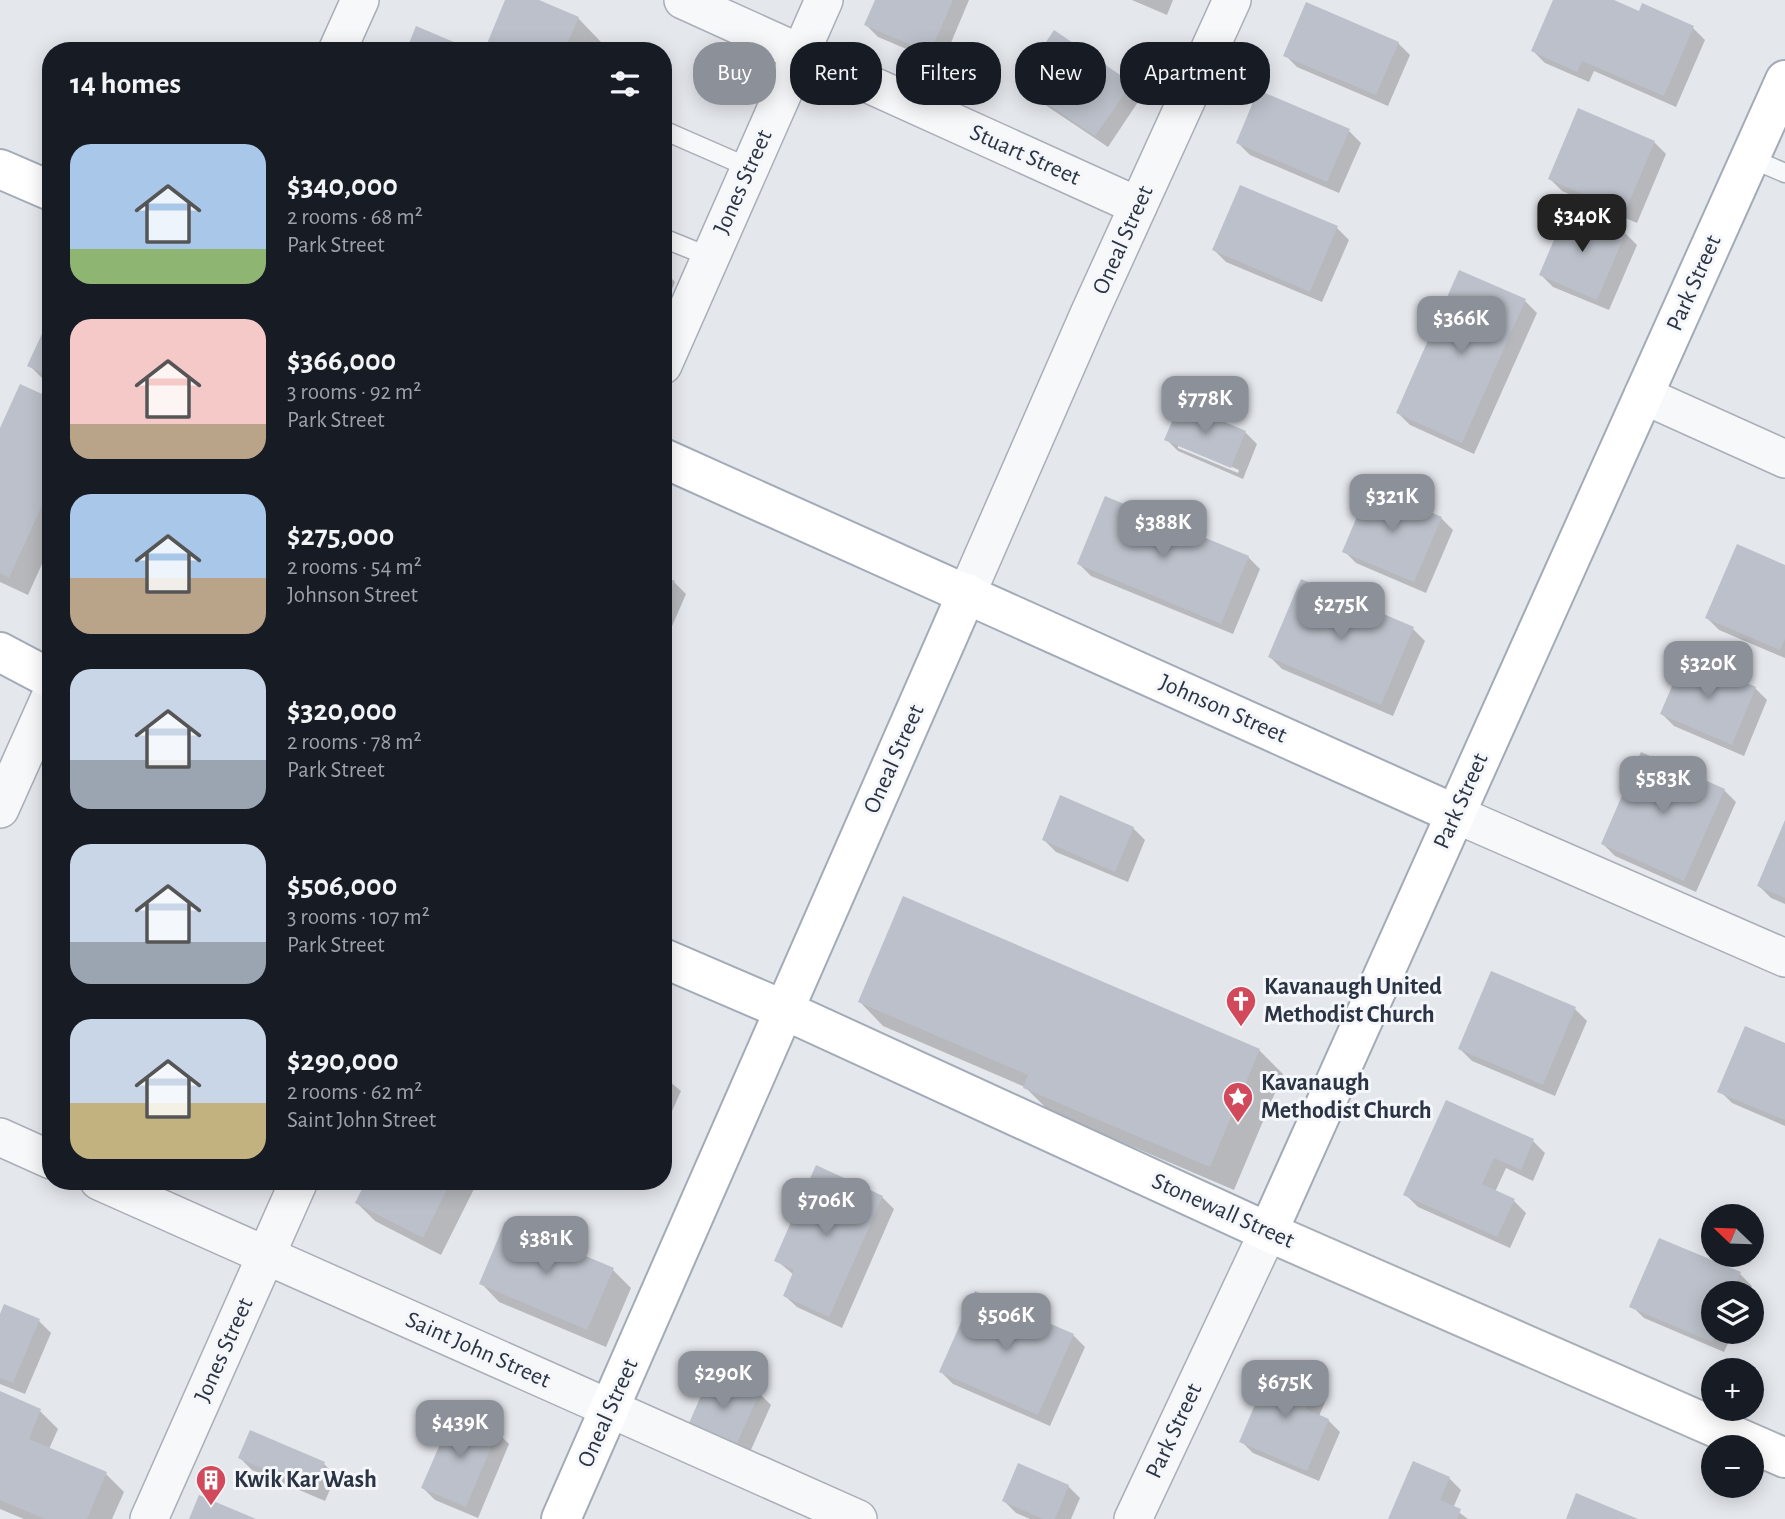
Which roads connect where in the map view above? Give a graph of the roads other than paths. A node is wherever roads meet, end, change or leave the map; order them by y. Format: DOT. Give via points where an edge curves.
graph roads {
  1 [pos="360,0"];
  2 [pos="683,0"];
  3 [pos="824,0"];
  4 [pos="1231,0"];
  5 [pos="341,42"];
  6 [pos="805,42"];
  7 [pos="790,48"];
  8 [pos="790,76"];
  9 [pos="1785,80"];
  10 [pos="882,90"];
  11 [pos="672,134"];
  12 [pos="1750,158"];
  13 [pos="750,168"];
  14 [pos="0,169"];
  15 [pos="1785,173"];
  16 [pos="42,187"];
  17 [pos="1138,206"];
  18 [pos="672,241"];
  19 [pos="710,257"];
  20 [pos="672,344"];
  21 [pos="1643,395"];
  22 [pos="1785,459"];
  23 [pos="672,462"];
  24 [pos="967,593"];
  25 [pos="0,652"];
  26 [pos="42,674"];
  27 [pos="42,715"];
  28 [pos="0,809"];
  29 [pos="1455,814"];
  30 [pos="1785,958"];
  31 [pos="672,962"];
  32 [pos="784,1010"];
  33 [pos="0,1137"];
  34 [pos="42,1156"];
  35 [pos="119,1190"];
  36 [pos="295,1190"];
  37 [pos="1268,1232"];
  38 [pos="265,1255"];
  39 [pos="610,1409"];
  40 [pos="1785,1458"];
  41 [pos="149,1519"];
  42 [pos="561,1519"];
  43 [pos="858,1519"];
  44 [pos="1133,1519"];
  1 -- 5 [label="street"];
  2 -- 7 [label="street, Stuart Street"];
  3 -- 6 [label="street, Jones Street"];
  4 -- 17 [label="street, Oneal Street"];
  8 -- 13 [label="street, Jones Street"];
  9 -- 12 [label="main road, Park Street"];
  10 -- 17 [label="street, Stuart Street"];
  11 -- 13 [label="lane"];
  12 -- 15 [label="lane"];
  12 -- 21 [label="main road, Park Street"];
  13 -- 19 [label="street, Jones Street"];
  14 -- 16 [label="main road"];
  17 -- 24 [label="street, Oneal Street"];
  18 -- 19 [label="lane"];
  19 -- 20 [label="street, Jones Street"];
  21 -- 22 [label="street"];
  21 -- 29 [label="main road, Park Street"];
  23 -- 24 [label="main road, Johnson Street"];
  24 -- 29 [label="main road, Johnson Street"];
  24 -- 32 [label="main road, Oneal Street"];
  25 -- 26 [label="main road"];
  27 -- 28 [label="street"];
  29 -- 30 [label="street, Johnson Street"];
  29 -- 37 [label="main road, Park Street"];
  31 -- 32 [label="main road, Stonewall Street"];
  32 -- 37 [label="main road, Stonewall Street"];
  32 -- 39 [label="main road, Oneal Street"];
  33 -- 34 [label="street"];
  35 -- 38 [label="street, Saint John Street"];
  36 -- 38 [label="street, Jones Street"];
  37 -- 40 [label="main road, Stonewall Street"];
  37 -- 44 [label="street, Park Street"];
  38 -- 39 [label="street, Saint John Street"];
  38 -- 41 [label="street, Jones Street"];
  39 -- 42 [label="main road, Oneal Street"];
  39 -- 43 [label="street, Saint John Street"];
}
